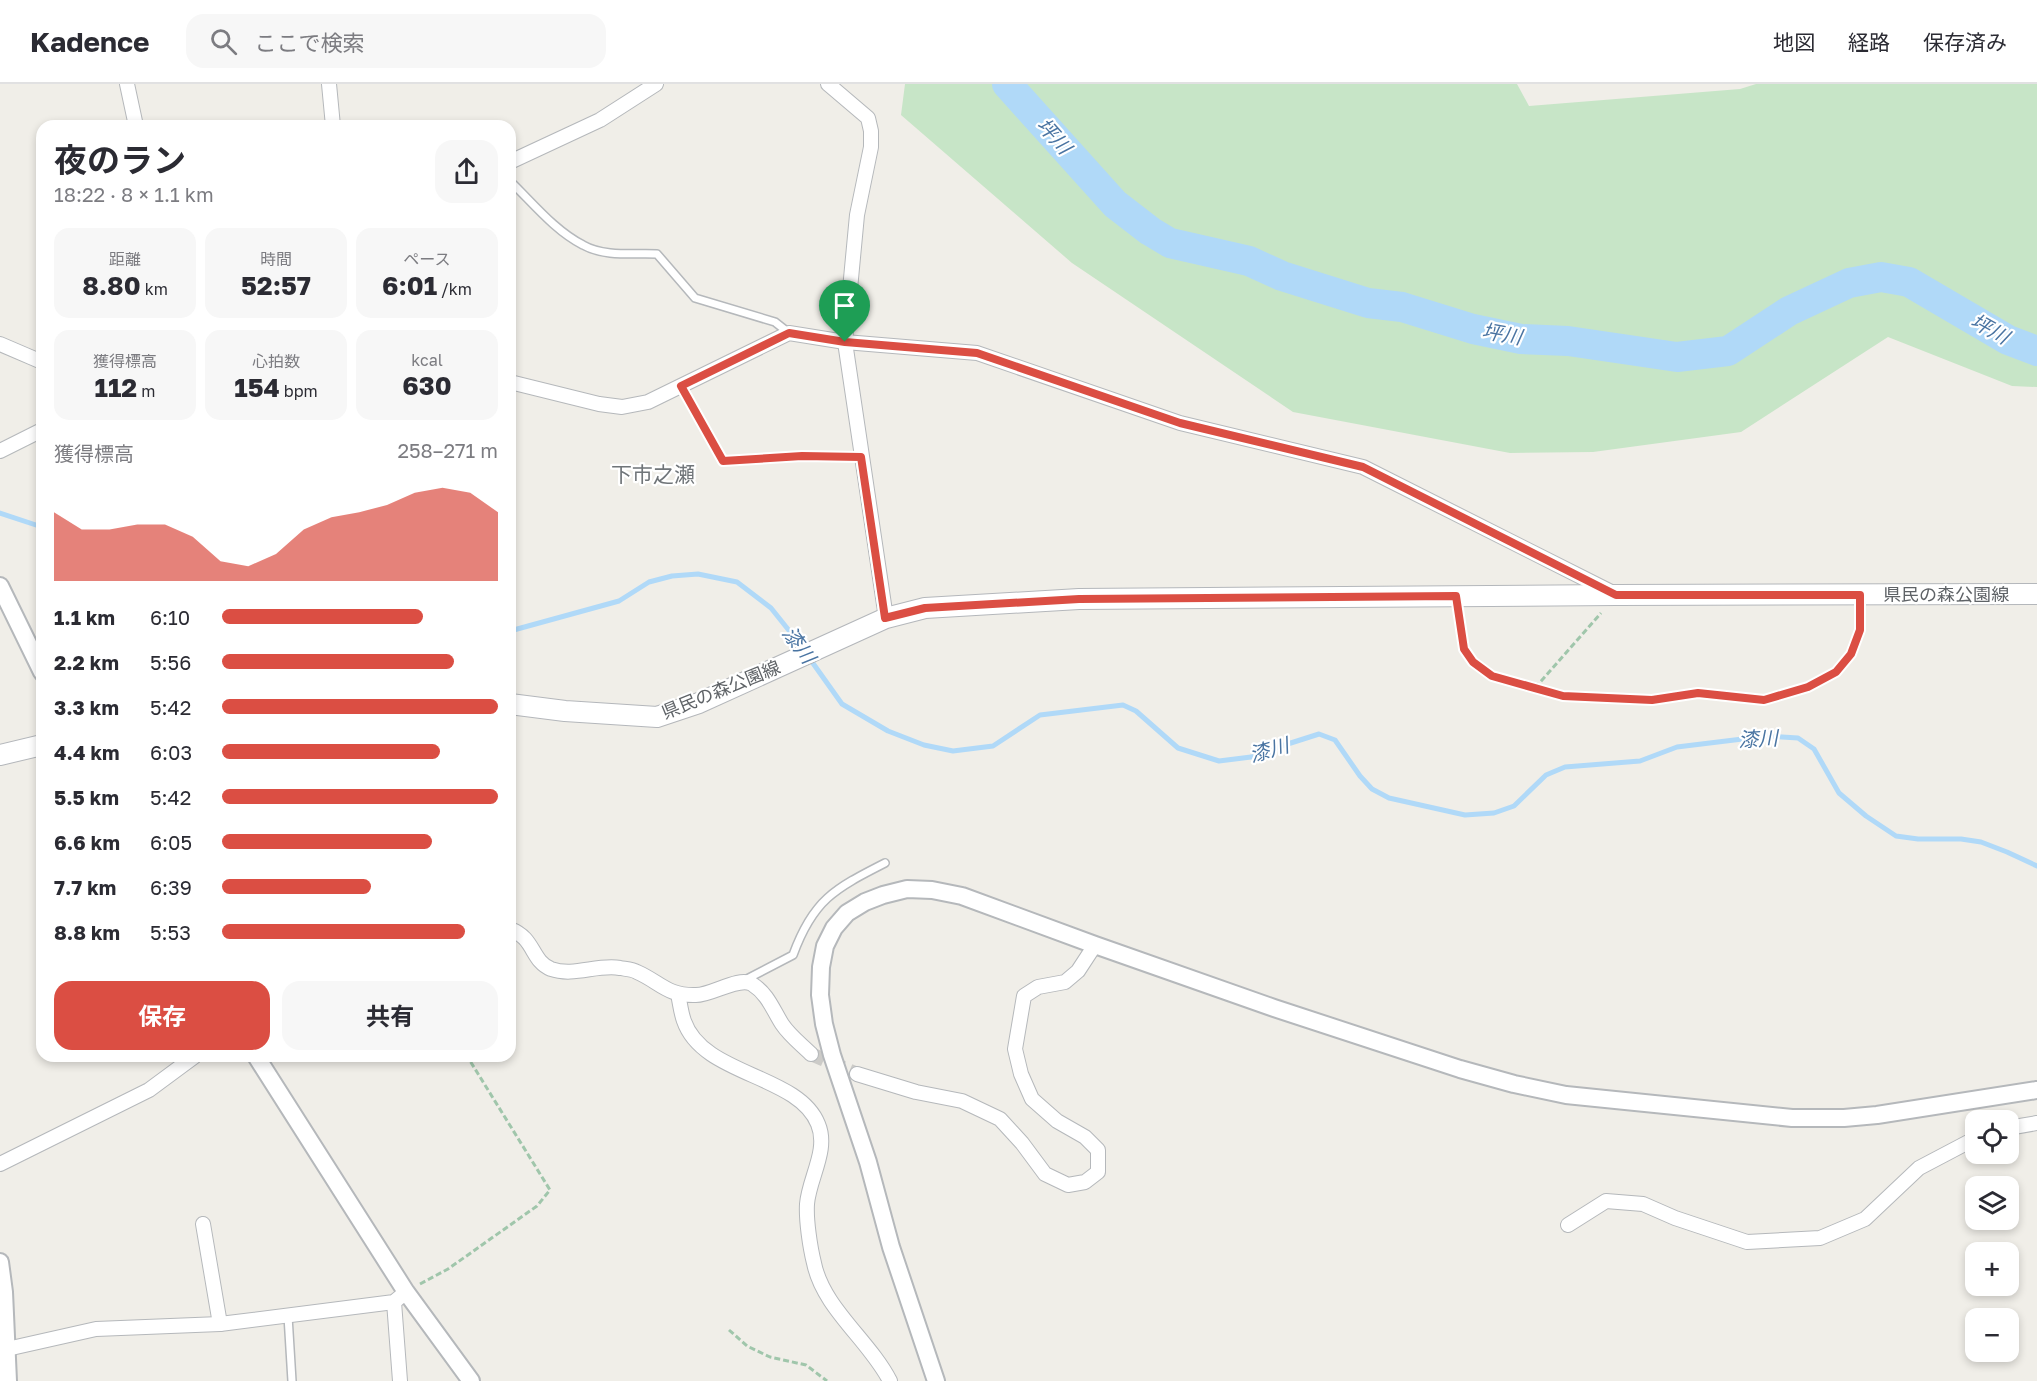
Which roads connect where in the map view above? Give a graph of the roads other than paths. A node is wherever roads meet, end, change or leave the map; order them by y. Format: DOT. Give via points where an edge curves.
graph roads {
  1 [pos="127,84"];
  2 [pos="328,84"];
  3 [pos="656,84"];
  4 [pos="828,84"];
  5 [pos="135,120"];
  6 [pos="332,120"];
  7 [pos="516,159"];
  8 [pos="516,187"];
  9 [pos="789,333"];
  10 [pos="845,342"];
  11 [pos="0,344"];
  12 [pos="36,359"];
  13 [pos="516,384"];
  14 [pos="36,433"];
  15 [pos="0,451"];
  16 [pos="0,586"];
  17 [pos="2037,594"];
  18 [pos="1616,595"];
  19 [pos="885,618"];
  20 [pos="36,660"];
  21 [pos="516,705"];
  22 [pos="36,746"];
  23 [pos="0,755"];
  24 [pos="885,863"];
  25 [pos="516,932"];
  26 [pos="1095,945"];
  27 [pos="743,981"];
  28 [pos="678,994"];
  29 [pos="811,1054"];
  30 [pos="187,1062"];
  31 [pos="260,1062"];
  32 [pos="857,1074"];
  33 [pos="2037,1090"];
  34 [pos="2037,1123"];
  35 [pos="2019,1126"];
  36 [pos="1965,1144"];
  37 [pos="0,1164"];
  38 [pos="203,1224"];
  39 [pos="1568,1225"];
  40 [pos="0,1262"];
  41 [pos="2,1292"];
  42 [pos="400,1297"];
  43 [pos="288,1316"];
  44 [pos="220,1324"];
  45 [pos="7,1349"];
  46 [pos="8,1381"];
  47 [pos="292,1381"];
  48 [pos="399,1381"];
  49 [pos="471,1381"];
  50 [pos="890,1381"];
  51 [pos="936,1381"];
  1 -- 5 [label="street"];
  2 -- 6 [label="street"];
  3 -- 7 [label="street" via="600,120"];
  4 -- 10 [label="street" via="868,118 871,131 857,215"];
  8 -- 9 [label="lane" via="584,246 612,253 657,254 694,298 775,322"];
  9 -- 10 [label="street"];
  9 -- 13 [label="street" via="648,402 622,407"];
  10 -- 18 [label="street" via="977,353 1180,423 1363,467"];
  10 -- 19 [label="street"];
  11 -- 12 [label="street"];
  14 -- 15 [label="street"];
  16 -- 20 [label="street"];
  17 -- 18 [label="main road, 県民の森公園線"];
  18 -- 19 [label="main road, 県民の森公園線" via="1079,599 925,608"];
  19 -- 21 [label="main road, 県民の森公園線" via="657,717"];
  22 -- 23 [label="main road"];
  24 -- 27 [label="lane" via="832,893 814,911 793,956"];
  25 -- 28 [label="street" via="525,936 539,960 550,968 567,972 616,967 637,971"];
  26 -- 32 [label="street" via="1065,982 1038,987 1024,996 1015,1049 1032,1099 1098,1150 1098,1172 1085,1182 1068,1185 1046,1174 1000,1119 962,1101"];
  26 -- 33 [label="street" via="1460,1069 1566,1095 1792,1118 1844,1118"];
  26 -- 51 [label="street" via="962,896 907,889 865,902 847,913 825,946 820,995 824,1024"];
  27 -- 28 [label="street" via="697,995"];
  27 -- 29 [label="street" via="766,996 791,1036"];
  28 -- 50 [label="street" via="684,1022 695,1040 713,1056 804,1103 818,1124 821,1140 807,1206 821,1288 878,1359"];
  30 -- 37 [label="street" via="149,1090"];
  31 -- 42 [label="street"];
  34 -- 35 [label="street"];
  36 -- 39 [label="street" via="1919,1168 1865,1219 1820,1238 1747,1242 1643,1204 1606,1200"];
  38 -- 44 [label="street"];
  40 -- 41 [label="street"];
  41 -- 45 [label="street"];
  42 -- 43 [label="street"];
  42 -- 48 [label="street"];
  42 -- 49 [label="street"];
  43 -- 44 [label="street"];
  43 -- 47 [label="lane"];
  44 -- 45 [label="street" via="96,1329"];
  45 -- 46 [label="street"];
}
